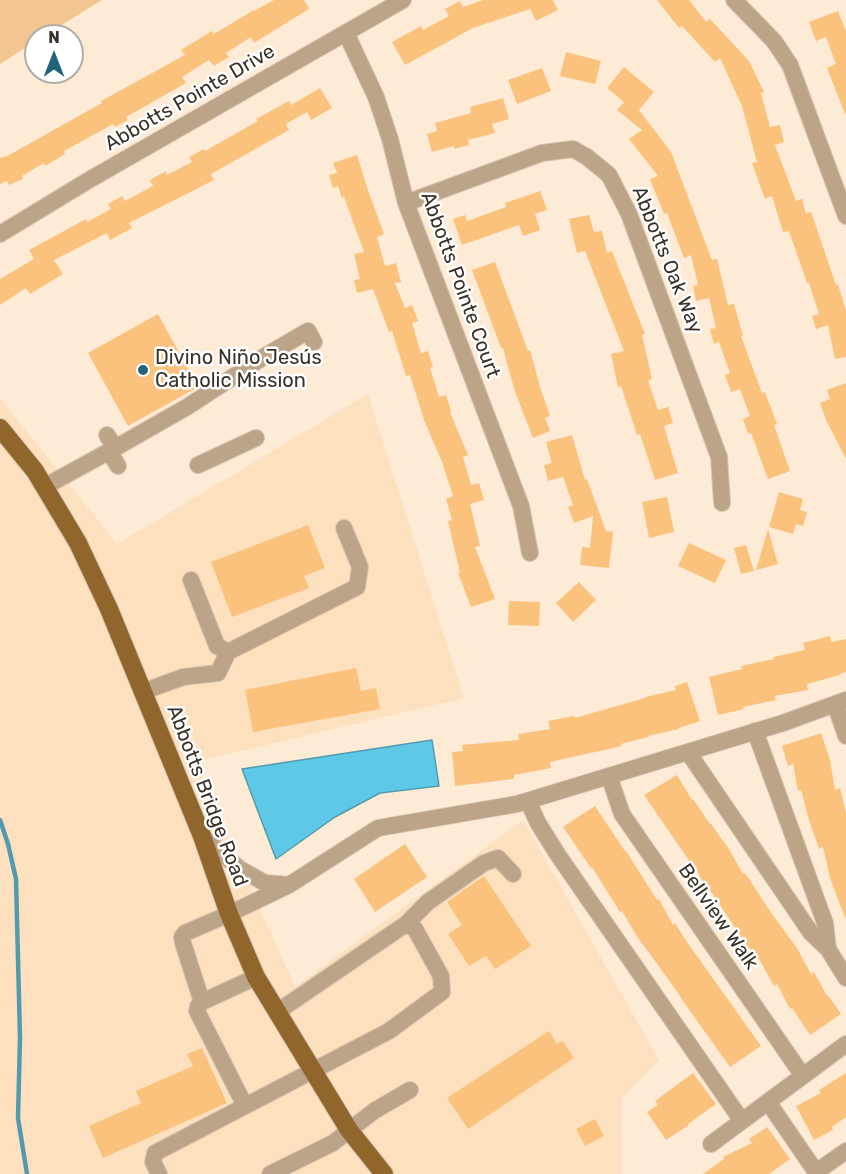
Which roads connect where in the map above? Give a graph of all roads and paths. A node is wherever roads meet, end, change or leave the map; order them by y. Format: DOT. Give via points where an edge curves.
graph roads {
  1 [pos="403,0"];
  2 [pos="734,0"];
  3 [pos="346,33"];
  4 [pos="406,202"];
  5 [pos="846,216"];
  6 [pos="0,234"];
  7 [pos="311,337"];
  8 [pos="0,428"];
  9 [pos="256,438"];
  10 [pos="198,465"];
  11 [pos="44,487"];
  12 [pos="722,503"];
  13 [pos="345,528"];
  14 [pos="530,553"];
  15 [pos="191,580"];
  16 [pos="228,652"];
  17 [pos="142,692"];
  18 [pos="840,702"];
  19 [pos="755,731"];
  20 [pos="846,736"];
  21 [pos="688,752"];
  22 [pos="609,776"];
  23 [pos="528,801"];
  24 [pos="202,836"];
  25 [pos="513,873"];
  26 [pos="290,885"];
  27 [pos="229,915"];
  28 [pos="406,924"];
  29 [pos="828,949"];
  30 [pos="256,977"];
  31 [pos="846,978"];
  32 [pos="202,1002"];
  33 [pos="277,1012"];
  34 [pos="846,1044"];
  35 [pos="313,1072"];
  36 [pos="803,1076"];
  37 [pos="410,1090"];
  38 [pos="768,1102"];
  39 [pos="245,1106"];
  40 [pos="742,1121"];
  41 [pos="349,1130"];
  42 [pos="711,1144"];
  43 [pos="846,1151"];
  44 [pos="815,1173"];
  45 [pos="159,1174"];
  46 [pos="270,1174"];
  47 [pos="384,1174"];
  1 -- 3 [label="street, Abbotts Pointe Drive"];
  2 -- 5 [label="street" via="774,40 790,65"];
  3 -- 4 [label="street, Abbotts Pointe Court" via="376,97"];
  3 -- 6 [label="street, Abbotts Pointe Drive"];
  4 -- 12 [label="street, Abbotts Oak Way" via="542,153 573,149 609,175 629,214 718,456"];
  4 -- 14 [label="street, Abbotts Pointe Court" via="521,506"];
  7 -- 11 [label="street" via="264,354 187,407"];
  8 -- 11 [label="main road, Abbotts Bridge Road"];
  9 -- 10 [label="street"];
  11 -- 17 [label="main road, Abbotts Bridge Road" via="78,543"];
  13 -- 16 [label="street" via="360,567 357,587"];
  15 -- 16 [label="street" via="217,646"];
  16 -- 17 [label="street" via="218,673 183,677"];
  17 -- 24 [label="main road, Abbotts Bridge Road"];
  18 -- 19 [label="street"];
  18 -- 20 [label="street"];
  19 -- 21 [label="street"];
  19 -- 29 [label="street" via="825,923"];
  21 -- 22 [label="street"];
  21 -- 29 [label="street" via="810,933"];
  22 -- 23 [label="street"];
  22 -- 36 [label="street, Bellview Walk" via="622,814"];
  23 -- 26 [label="street" via="378,828"];
  23 -- 40 [label="street" via="558,855"];
  24 -- 26 [label="street" via="240,868 265,882"];
  24 -- 27 [label="main road, Abbotts Bridge Road"];
  25 -- 28 [label="street" via="498,858 484,863 428,902"];
  26 -- 27 [label="street"];
  27 -- 30 [label="main road, Abbotts Bridge Road"];
  27 -- 32 [label="street" via="182,937"];
  28 -- 33 [label="street"];
  28 -- 35 [label="street" via="415,929 441,976 442,992 389,1031"];
  29 -- 31 [label="street"];
  30 -- 32 [label="street"];
  30 -- 33 [label="main road, Abbotts Bridge Road"];
  32 -- 39 [label="street" via="197,1011"];
  33 -- 35 [label="main road, Abbotts Bridge Road"];
  34 -- 36 [label="street"];
  35 -- 39 [label="street"];
  35 -- 41 [label="main road, Abbotts Bridge Road"];
  36 -- 38 [label="street"];
  37 -- 41 [label="street"];
  38 -- 40 [label="street"];
  38 -- 44 [label="street"];
  39 -- 45 [label="street" via="155,1153 153,1162"];
  40 -- 42 [label="street"];
  41 -- 46 [label="street" via="333,1143"];
  41 -- 47 [label="main road, Abbotts Bridge Road"];
  43 -- 44 [label="street"];
}
